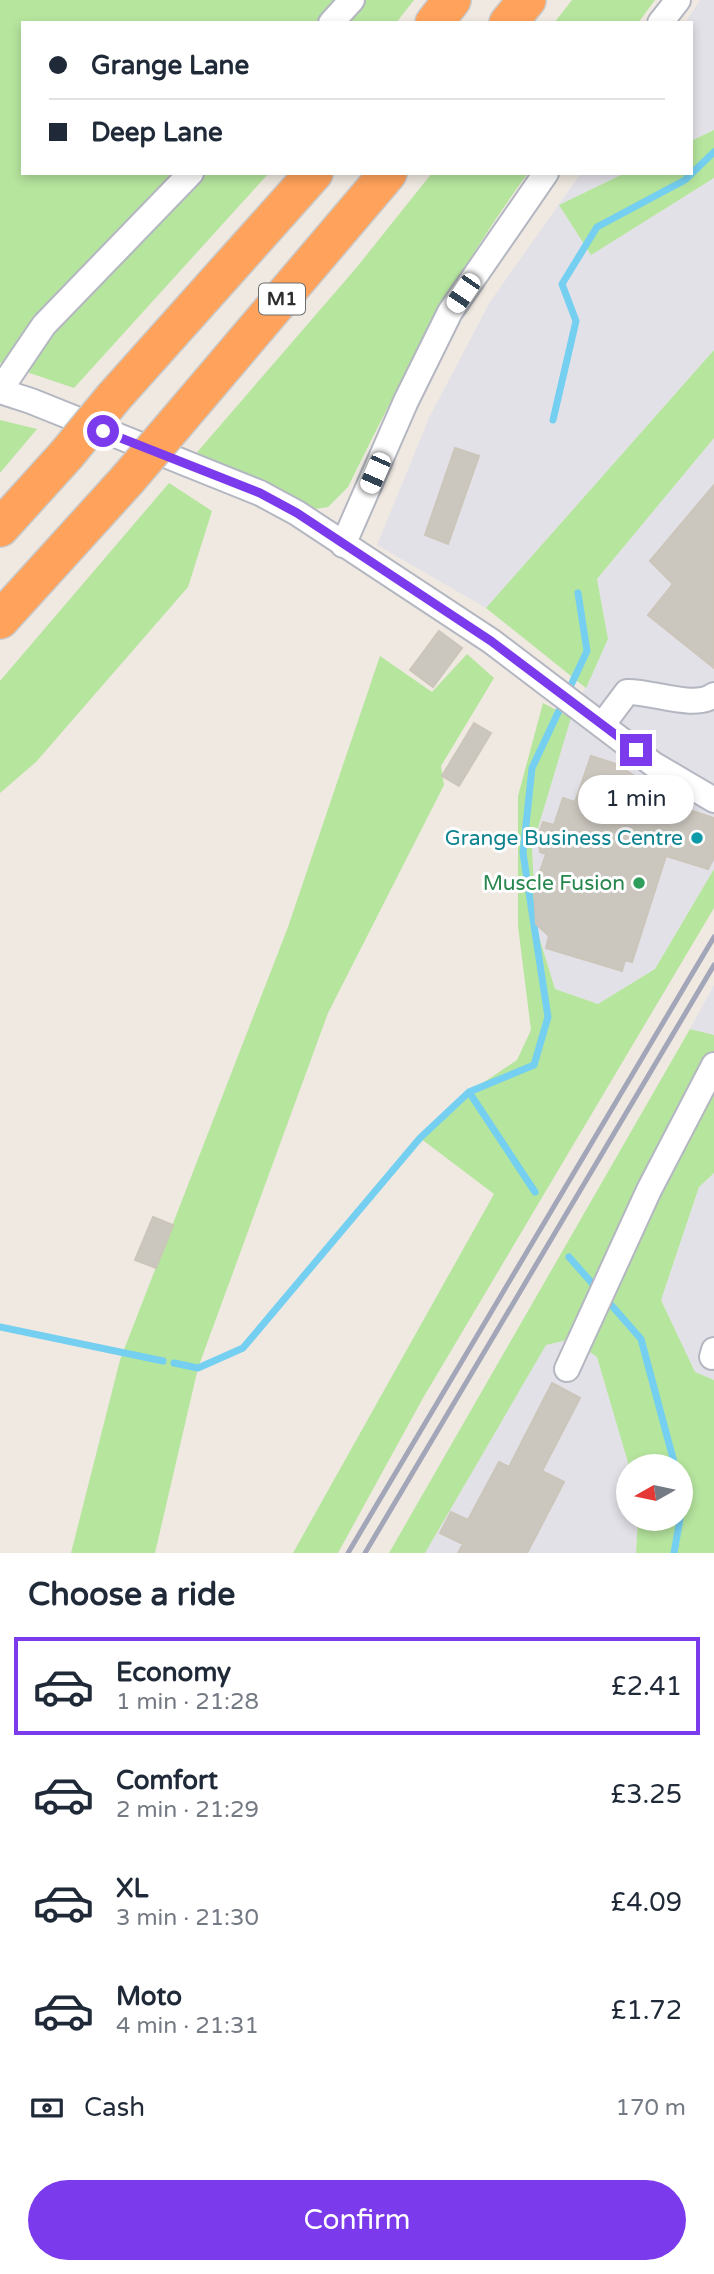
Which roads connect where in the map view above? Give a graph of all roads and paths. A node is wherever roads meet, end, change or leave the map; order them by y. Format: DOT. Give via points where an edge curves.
graph roads {
  1 [pos="352,0"];
  2 [pos="452,0"];
  3 [pos="527,0"];
  4 [pos="678,0"];
  5 [pos="333,21"];
  6 [pos="436,21"];
  7 [pos="510,21"];
  8 [pos="662,21"];
  9 [pos="189,175"];
  10 [pos="312,175"];
  11 [pos="386,175"];
  12 [pos="545,175"];
  13 [pos="0,391"];
  14 [pos="0,528"];
  15 [pos="343,545"];
  16 [pos="0,620"];
  17 [pos="714,695"];
  18 [pos="603,724"];
  19 [pos="714,800"];
  20 [pos="714,1065"];
  21 [pos="567,1369"];
  1 -- 5 [label="street"];
  2 -- 6 [label="highway"];
  3 -- 7 [label="highway"];
  4 -- 8 [label="street"];
  9 -- 13 [label="street" via="44,325"];
  10 -- 14 [label="highway, bridge"];
  11 -- 16 [label="highway, M1, bridge" via="128,480"];
  12 -- 15 [label="street" via="450,312"];
  13 -- 15 [label="street" via="260,493"];
  15 -- 18 [label="street" via="491,641"];
  17 -- 18 [label="street" via="679,700 645,691 627,692"];
  18 -- 19 [label="street" via="653,764"];
  20 -- 21 [label="street" via="649,1190"];
}
